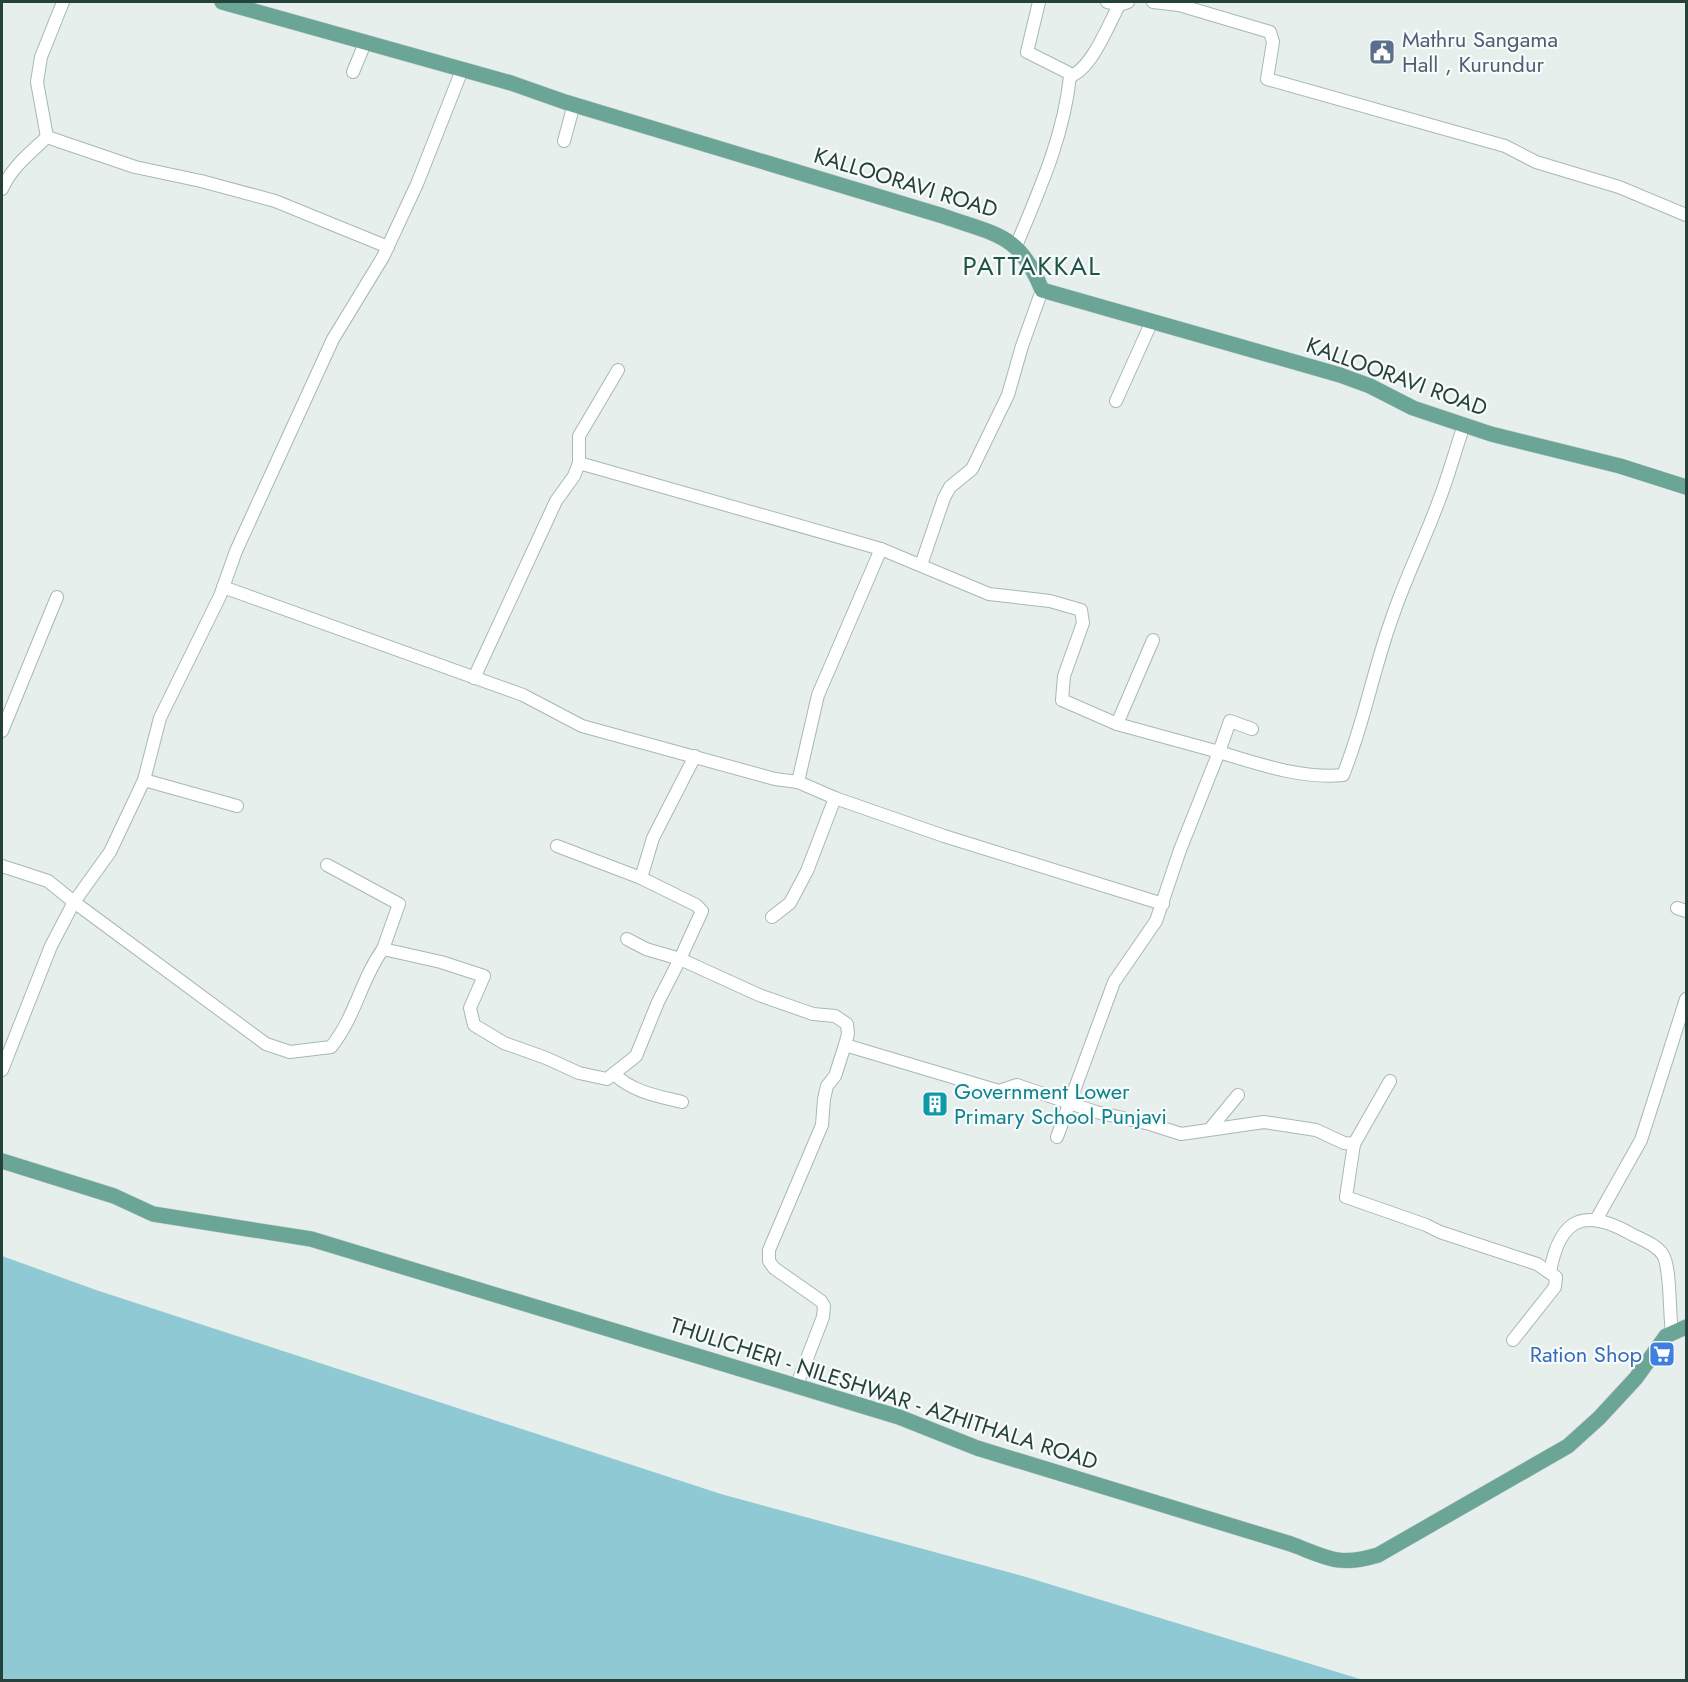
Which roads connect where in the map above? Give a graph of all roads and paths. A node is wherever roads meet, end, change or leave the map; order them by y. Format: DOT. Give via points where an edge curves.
graph roads {
  1 [pos="63,2"];
  2 [pos="222,2"];
  3 [pos="1039,2"];
  4 [pos="1153,2"];
  5 [pos="1118,3"];
  6 [pos="365,43"];
  7 [pos="462,70"];
  8 [pos="353,72"];
  9 [pos="1070,76"];
  10 [pos="574,104"];
  11 [pos="47,138"];
  12 [pos="564,141"];
  13 [pos="2,189"];
  14 [pos="1686,215"];
  15 [pos="1016,246"];
  16 [pos="387,247"];
  17 [pos="1042,290"];
  18 [pos="1152,321"];
  19 [pos="618,370"];
  20 [pos="1116,401"];
  21 [pos="1464,424"];
  22 [pos="579,463"];
  23 [pos="1686,487"];
  24 [pos="881,549"];
  25 [pos="921,565"];
  26 [pos="223,587"];
  27 [pos="57,597"];
  28 [pos="1153,640"];
  29 [pos="474,678"];
  30 [pos="1118,724"];
  31 [pos="1252,729"];
  32 [pos="2,731"];
  33 [pos="1218,752"];
  34 [pos="695,756"];
  35 [pos="144,780"];
  36 [pos="798,782"];
  37 [pos="835,798"];
  38 [pos="237,806"];
  39 [pos="557,846"];
  40 [pos="327,865"];
  41 [pos="2,866"];
  42 [pos="641,878"];
  43 [pos="74,902"];
  44 [pos="1163,904"];
  45 [pos="772,917"];
  46 [pos="627,939"];
  47 [pos="383,949"];
  48 [pos="680,959"];
  49 [pos="1686,999"];
  50 [pos="845,1045"];
  51 [pos="2,1070"];
  52 [pos="614,1074"];
  53 [pos="1390,1081"];
  54 [pos="1238,1095"];
  55 [pos="682,1102"];
  56 [pos="1071,1102"];
  57 [pos="1210,1129"];
  58 [pos="1058,1137"];
  59 [pos="1354,1144"];
  60 [pos="2,1161"];
  61 [pos="1596,1220"];
  62 [pos="1550,1272"];
  63 [pos="1679,1330"];
  64 [pos="1514,1340"];
  65 [pos="796,1387"];
  1 -- 11 [label="street" via="41,57 37,82"];
  2 -- 6 [label="main road, KALLOORAVI ROAD"];
  3 -- 9 [label="street" via="1027,52"];
  4 -- 14 [label="street" via="1179,5 1270,32 1273,42 1266,79 1505,146 1536,162 1619,187"];
  5 -- 9 [label="street" via="1091,58 1078,74"];
  6 -- 7 [label="main road, KALLOORAVI ROAD"];
  6 -- 8 [label="street"];
  7 -- 10 [label="main road, KALLOORAVI ROAD"];
  7 -- 16 [label="street" via="417,184"];
  9 -- 15 [label="street" via="1051,160"];
  10 -- 12 [label="street"];
  10 -- 15 [label="main road, KALLOORAVI ROAD" via="944,216 1001,236"];
  11 -- 13 [label="street" via="16,166"];
  11 -- 16 [label="street" via="135,167 275,201"];
  15 -- 17 [label="main road, KALLOORAVI ROAD" via="1032,266"];
  16 -- 26 [label="street" via="333,339 240,541"];
  17 -- 18 [label="main road, KALLOORAVI ROAD"];
  17 -- 25 [label="street" via="1008,395 972,470 950,486"];
  18 -- 20 [label="street"];
  18 -- 21 [label="main road, KALLOORAVI ROAD" via="1340,375 1413,408"];
  19 -- 22 [label="street" via="579,436"];
  21 -- 23 [label="main road, KALLOORAVI ROAD"];
  21 -- 33 [label="street" via="1439,502 1392,616 1343,775 1321,777"];
  22 -- 24 [label="street"];
  22 -- 29 [label="street" via="556,501"];
  24 -- 25 [label="street"];
  24 -- 36 [label="street" via="818,695"];
  25 -- 30 [label="street" via="989,594 1050,601 1081,610 1083,623 1064,676 1062,700"];
  26 -- 29 [label="street"];
  26 -- 35 [label="street" via="160,718"];
  27 -- 32 [label="street"];
  28 -- 30 [label="street"];
  29 -- 34 [label="street" via="523,695 582,726"];
  30 -- 33 [label="street"];
  31 -- 33 [label="street" via="1230,721"];
  33 -- 44 [label="street"];
  34 -- 36 [label="street"];
  34 -- 42 [label="street" via="653,838"];
  35 -- 38 [label="street"];
  35 -- 43 [label="street" via="110,852"];
  36 -- 37 [label="street"];
  37 -- 44 [label="street"];
  37 -- 45 [label="street" via="807,871 790,903"];
  39 -- 42 [label="street"];
  40 -- 47 [label="street" via="399,904"];
  41 -- 43 [label="street" via="48,881"];
  42 -- 48 [label="street" via="702,911"];
  43 -- 47 [label="street" via="266,1044 290,1052 331,1047 344,1031"];
  43 -- 51 [label="street" via="51,946"];
  44 -- 56 [label="street" via="1114,982"];
  46 -- 48 [label="street"];
  47 -- 52 [label="street" via="484,976 470,1008 474,1025 504,1043 579,1073 607,1079"];
  48 -- 50 [label="street" via="759,995 813,1014 835,1016 847,1024"];
  48 -- 52 [label="street" via="636,1056"];
  49 -- 61 [label="street" via="1641,1140"];
  50 -- 56 [label="street" via="999,1091 1017,1085"];
  50 -- 65 [label="street" via="824,1099 822,1125 769,1250 774,1268 824,1306"];
  52 -- 55 [label="street" via="643,1093"];
  53 -- 59 [label="street"];
  54 -- 57 [label="street"];
  56 -- 57 [label="street" via="1181,1134"];
  56 -- 58 [label="street"];
  57 -- 59 [label="street" via="1264,1122 1316,1130"];
  59 -- 62 [label="street" via="1346,1197 1537,1264"];
  60 -- 65 [label="main road, THULICHERI - NILESHWAR - AZHITHALA ROAD" via="114,1196 153,1214 311,1239"];
  61 -- 62 [label="street" via="1572,1224 1554,1253"];
  61 -- 63 [label="street" via="1618,1226 1664,1256 1669,1316"];
  62 -- 64 [label="street" via="1556,1277 1555,1287"];
  63 -- 65 [label="main road, THULICHERI - NILESHWAR - AZHITHALA ROAD" via="1658,1345 1636,1378 1568,1446 1423,1531 1378,1555 1357,1561 1337,1561"];
}
